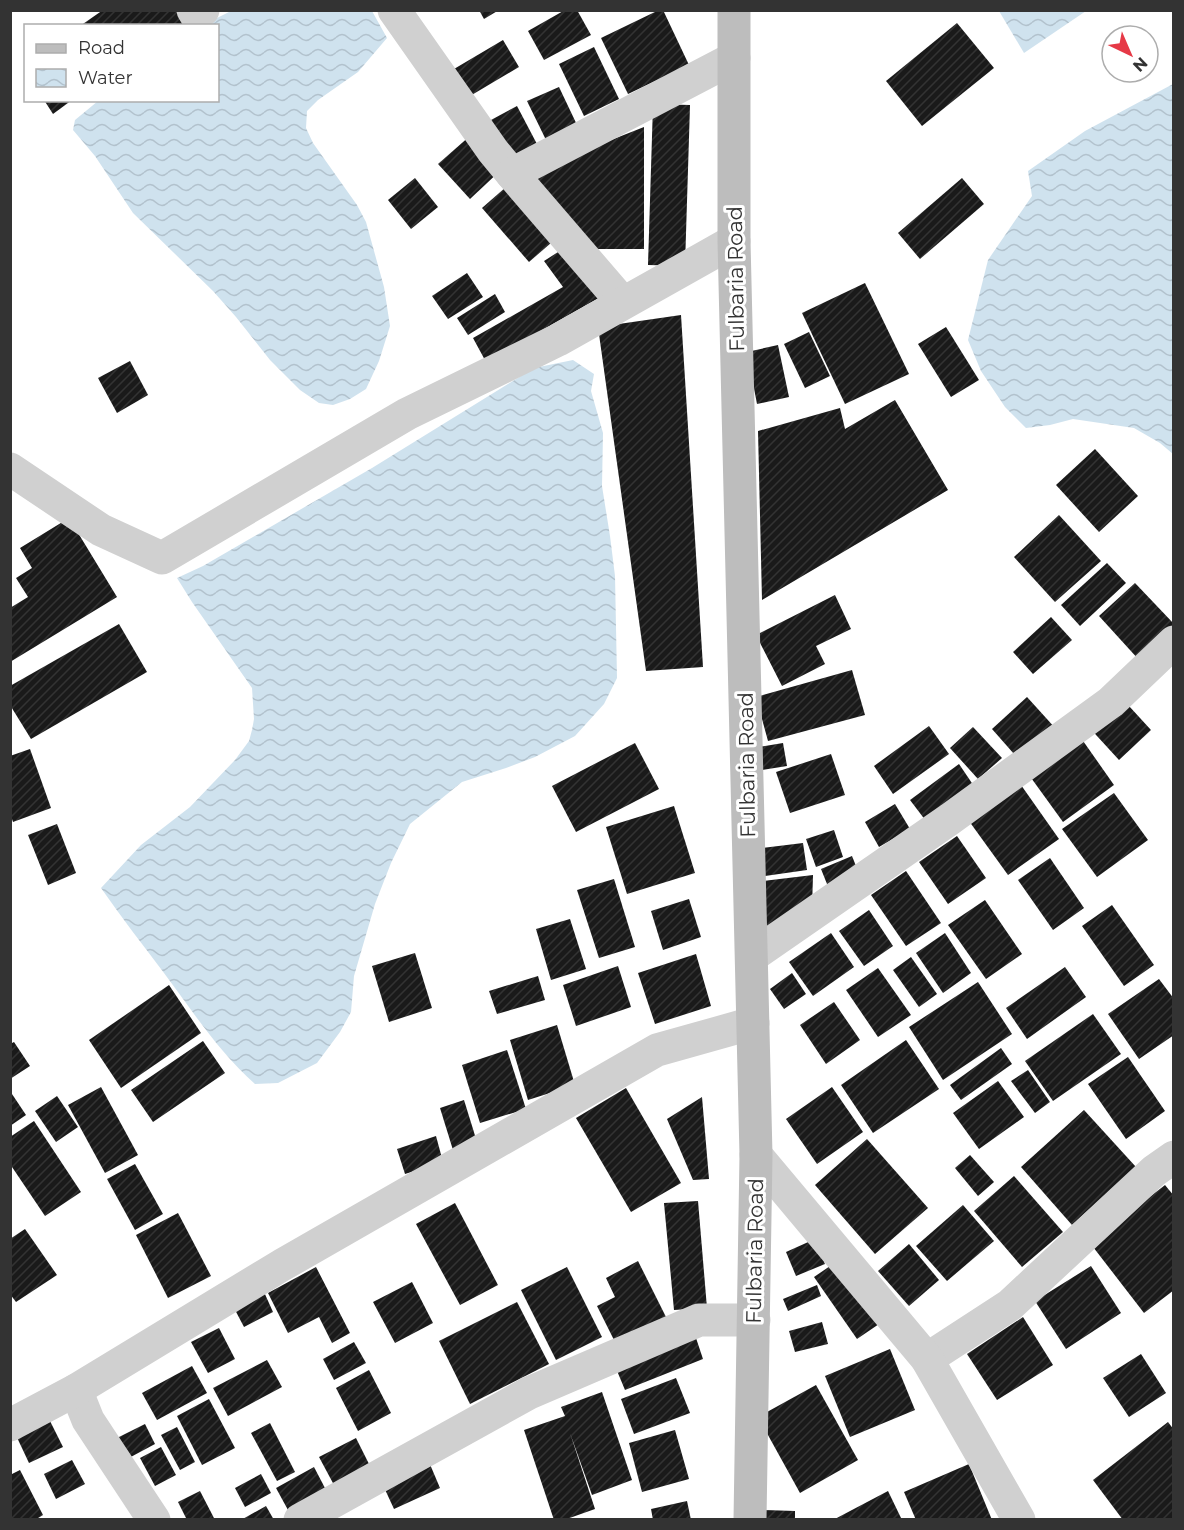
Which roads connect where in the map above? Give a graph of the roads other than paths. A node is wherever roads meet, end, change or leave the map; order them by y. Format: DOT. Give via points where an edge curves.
graph roads {
  1 [pos="193,10"];
  2 [pos="203,10"];
  3 [pos="394,10"];
  4 [pos="734,10"];
  5 [pos="734,58"];
  6 [pos="512,174"];
  7 [pos="734,241"];
  8 [pos="623,303"];
  9 [pos="10,469"];
  10 [pos="1173,642"];
  11 [pos="752,957"];
  12 [pos="753,1023"];
  13 [pos="756,1155"];
  14 [pos="1173,1157"];
  15 [pos="754,1320"];
  16 [pos="927,1359"];
  17 [pos="76,1390"];
  18 [pos="10,1425"];
  19 [pos="154,1520"];
  20 [pos="300,1520"];
  21 [pos="750,1520"];
  22 [pos="1019,1520"];
  1 -- 2 [label="street" via="196,15"];
  3 -- 6 [label="street"];
  4 -- 5 [label="main road, Fulbaria Road"];
  5 -- 6 [label="street"];
  5 -- 7 [label="main road, Fulbaria Road"];
  6 -- 8 [label="street"];
  7 -- 8 [label="street"];
  7 -- 11 [label="main road, Fulbaria Road"];
  8 -- 9 [label="street" via="558,340 407,414 162,558 101,530"];
  10 -- 11 [label="street" via="1111,702"];
  11 -- 12 [label="main road, Fulbaria Road"];
  12 -- 13 [label="main road, Fulbaria Road"];
  12 -- 17 [label="street" via="657,1050"];
  13 -- 15 [label="main road, Fulbaria Road"];
  13 -- 16 [label="street"];
  14 -- 16 [label="street" via="1010,1305"];
  15 -- 20 [label="street" via="699,1320 529,1393"];
  15 -- 21 [label="main road, Fulbaria Road"];
  16 -- 22 [label="street"];
  17 -- 18 [label="street"];
  17 -- 19 [label="street" via="88,1420"];
}
